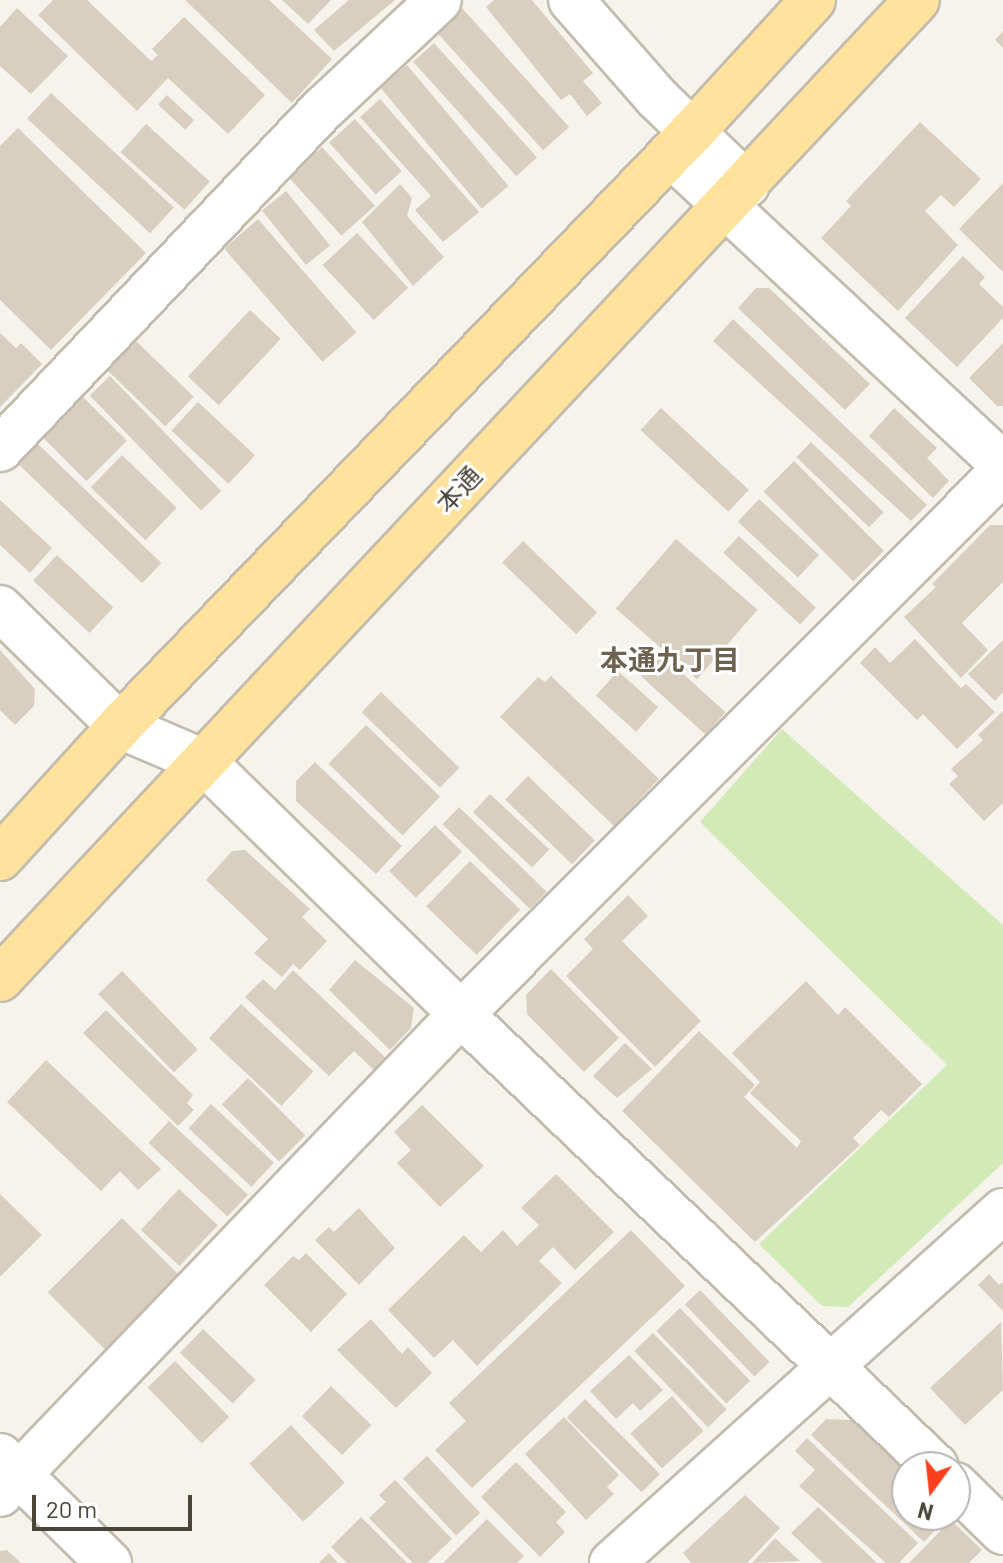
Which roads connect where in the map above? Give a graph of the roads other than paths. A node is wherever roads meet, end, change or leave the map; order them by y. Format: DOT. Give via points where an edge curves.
graph roads {
  1 [pos="439,0"];
  2 [pos="571,0"];
  3 [pos="813,0"];
  4 [pos="917,0"];
  5 [pos="682,142"];
  6 [pos="736,196"];
  7 [pos="0,449"];
  8 [pos="1003,468"];
  9 [pos="0,608"];
  10 [pos="120,726"];
  11 [pos="204,762"];
  12 [pos="0,858"];
  13 [pos="0,979"];
  14 [pos="461,1014"];
  15 [pos="1003,1211"];
  16 [pos="834,1366"];
  17 [pos="920,1451"];
  18 [pos="6,1475"];
  19 [pos="971,1501"];
  20 [pos="1003,1532"];
  21 [pos="109,1563"];
  22 [pos="612,1563"];
  1 -- 7 [label="street" via="325,107"];
  2 -- 5 [label="street" via="657,98"];
  3 -- 5 [label="main road"];
  4 -- 6 [label="main road, 本通"];
  5 -- 6 [label="street"];
  5 -- 10 [label="main road"];
  6 -- 8 [label="street"];
  6 -- 11 [label="main road, 本通"];
  8 -- 14 [label="street"];
  9 -- 10 [label="street"];
  10 -- 11 [label="street"];
  10 -- 12 [label="main road"];
  11 -- 13 [label="main road, 本通"];
  11 -- 14 [label="street"];
  14 -- 16 [label="street"];
  14 -- 18 [label="street"];
  15 -- 16 [label="street"];
  16 -- 17 [label="street"];
  16 -- 22 [label="street"];
  18 -- 21 [label="street"];
  19 -- 20 [label="street"];
}
